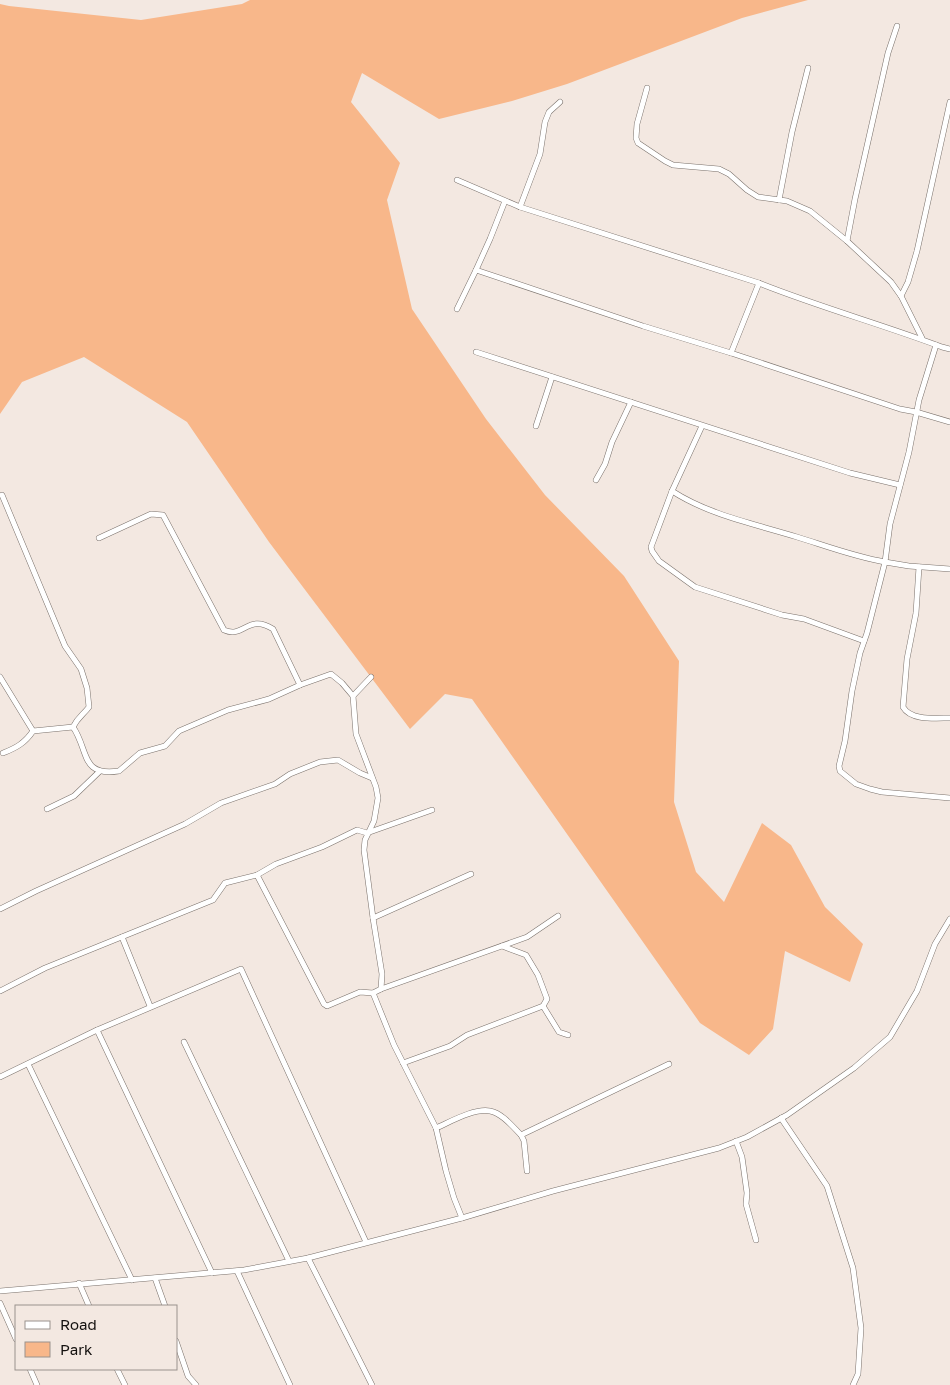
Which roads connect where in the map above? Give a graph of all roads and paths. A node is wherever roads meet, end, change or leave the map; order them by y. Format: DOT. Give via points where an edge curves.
graph roads {
  1 [pos="898,26"];
  2 [pos="808,68"];
  3 [pos="647,88"];
  4 [pos="560,102"];
  5 [pos="950,102"];
  6 [pos="457,180"];
  7 [pos="505,200"];
  8 [pos="779,200"];
  9 [pos="520,207"];
  10 [pos="848,241"];
  11 [pos="476,270"];
  12 [pos="759,283"];
  13 [pos="901,296"];
  14 [pos="457,309"];
  15 [pos="922,338"];
  16 [pos="936,345"];
  17 [pos="950,349"];
  18 [pos="476,352"];
  19 [pos="731,354"];
  20 [pos="552,378"];
  21 [pos="631,402"];
  22 [pos="916,412"];
  23 [pos="950,422"];
  24 [pos="536,426"];
  25 [pos="702,426"];
  26 [pos="596,480"];
  27 [pos="900,486"];
  28 [pos="672,491"];
  29 [pos="2,496"];
  30 [pos="99,538"];
  31 [pos="885,562"];
  32 [pos="919,567"];
  33 [pos="950,569"];
  34 [pos="864,641"];
  35 [pos="0,677"];
  36 [pos="371,677"];
  37 [pos="300,685"];
  38 [pos="353,696"];
  39 [pos="950,718"];
  40 [pos="73,727"];
  41 [pos="33,731"];
  42 [pos="3,753"];
  43 [pos="100,771"];
  44 [pos="372,778"];
  45 [pos="950,798"];
  46 [pos="47,808"];
  47 [pos="432,810"];
  48 [pos="367,833"];
  49 [pos="471,874"];
  50 [pos="257,875"];
  51 [pos="0,910"];
  52 [pos="558,916"];
  53 [pos="373,918"];
  54 [pos="950,919"];
  55 [pos="122,937"];
  56 [pos="502,945"];
  57 [pos="381,989"];
  58 [pos="0,991"];
  59 [pos="373,993"];
  60 [pos="150,1006"];
  61 [pos="543,1006"];
  62 [pos="96,1030"];
  63 [pos="568,1034"];
  64 [pos="184,1042"];
  65 [pos="403,1063"];
  66 [pos="28,1064"];
  67 [pos="669,1064"];
  68 [pos="0,1077"];
  69 [pos="781,1118"];
  70 [pos="436,1128"];
  71 [pos="521,1135"];
  72 [pos="736,1142"];
  73 [pos="527,1171"];
  74 [pos="462,1218"];
  75 [pos="756,1240"];
  76 [pos="366,1242"];
  77 [pos="308,1258"];
  78 [pos="288,1262"];
  79 [pos="236,1271"];
  80 [pos="212,1273"];
  81 [pos="155,1278"];
  82 [pos="132,1280"];
  83 [pos="79,1284"];
  84 [pos="0,1291"];
  85 [pos="0,1303"];
  86 [pos="90,1305"];
  87 [pos="165,1305"];
  88 [pos="15,1337"];
  89 [pos="178,1347"];
  90 [pos="30,1370"];
  91 [pos="118,1370"];
  92 [pos="37,1385"];
  93 [pos="125,1385"];
  94 [pos="196,1385"];
  95 [pos="290,1385"];
  96 [pos="372,1385"];
  97 [pos="853,1385"];
  1 -- 10 [label="street" via="888,53"];
  2 -- 8 [label="street"];
  3 -- 8 [label="street" via="637,124 638,143 673,165 719,169 758,197"];
  4 -- 9 [label="street" via="545,122 540,154"];
  5 -- 13 [label="street" via="917,251"];
  6 -- 7 [label="street"];
  7 -- 9 [label="street"];
  7 -- 11 [label="street"];
  8 -- 10 [label="street" via="810,212"];
  9 -- 12 [label="street"];
  10 -- 13 [label="street" via="891,282"];
  11 -- 14 [label="street"];
  11 -- 19 [label="street"];
  12 -- 15 [label="street"];
  12 -- 19 [label="street"];
  13 -- 15 [label="street"];
  15 -- 16 [label="street"];
  16 -- 17 [label="street"];
  16 -- 22 [label="street"];
  18 -- 20 [label="street"];
  19 -- 22 [label="street"];
  20 -- 21 [label="street"];
  20 -- 24 [label="street"];
  21 -- 25 [label="street"];
  21 -- 26 [label="street"];
  22 -- 23 [label="street"];
  22 -- 27 [label="street"];
  25 -- 27 [label="street" via="850,474"];
  25 -- 28 [label="street"];
  27 -- 31 [label="street"];
  28 -- 31 [label="street" via="714,512 828,548"];
  28 -- 34 [label="street" via="651,547 659,561 695,587 804,619"];
  29 -- 40 [label="street" via="65,646 80,669 87,688 89,707"];
  30 -- 37 [label="street" via="151,514 163,515 221,627 234,632 261,623 273,629"];
  31 -- 32 [label="street"];
  31 -- 34 [label="street"];
  32 -- 33 [label="street"];
  32 -- 39 [label="street" via="903,707 920,717"];
  34 -- 45 [label="street" via="852,691 840,771 856,784 882,792"];
  35 -- 41 [label="street"];
  36 -- 38 [label="street"];
  37 -- 38 [label="street" via="331,674"];
  37 -- 43 [label="street" via="179,730 165,746 140,753 119,771"];
  38 -- 44 [label="street" via="356,734"];
  40 -- 41 [label="street"];
  40 -- 43 [label="street" via="88,763"];
  41 -- 42 [label="street" via="18,747"];
  43 -- 46 [label="street" via="74,796"];
  44 -- 48 [label="street" via="378,798 374,821"];
  44 -- 51 [label="street" via="338,760 320,762 275,784 221,803 185,824"];
  47 -- 48 [label="street"];
  48 -- 50 [label="street" via="357,830"];
  48 -- 53 [label="street" via="364,850"];
  49 -- 53 [label="street"];
  50 -- 55 [label="street" via="225,883 213,900"];
  50 -- 59 [label="street" via="324,1004 329,1005 360,992"];
  52 -- 56 [label="street" via="527,937"];
  53 -- 57 [label="street" via="382,974"];
  54 -- 69 [label="street" via="935,944 917,992 890,1037 854,1068"];
  55 -- 58 [label="street"];
  55 -- 60 [label="street"];
  56 -- 57 [label="street"];
  56 -- 61 [label="street" via="526,956 547,999"];
  57 -- 59 [label="street"];
  59 -- 65 [label="street"];
  60 -- 62 [label="street"];
  60 -- 76 [label="street" via="241,968"];
  61 -- 63 [label="street" via="558,1032"];
  61 -- 65 [label="street"];
  62 -- 66 [label="street"];
  62 -- 80 [label="street"];
  64 -- 78 [label="street"];
  65 -- 70 [label="street"];
  66 -- 68 [label="street"];
  66 -- 82 [label="street"];
  67 -- 71 [label="street"];
  69 -- 72 [label="street"];
  69 -- 97 [label="street" via="827,1186 853,1268 861,1328 858,1374"];
  70 -- 71 [label="street" via="471,1113 490,1111 504,1118"];
  70 -- 74 [label="street"];
  71 -- 73 [label="street"];
  72 -- 74 [label="street"];
  72 -- 75 [label="street" via="742,1157 746,1204"];
  74 -- 76 [label="street"];
  76 -- 77 [label="street"];
  77 -- 78 [label="street"];
  77 -- 96 [label="street"];
  78 -- 79 [label="street"];
  79 -- 80 [label="street"];
  79 -- 95 [label="street"];
  80 -- 81 [label="street"];
  81 -- 82 [label="street"];
  81 -- 87 [label="street"];
  82 -- 83 [label="street"];
  83 -- 84 [label="street"];
  83 -- 86 [label="street"];
  85 -- 88 [label="street"];
  89 -- 94 [label="street" via="188,1376"];
  90 -- 92 [label="street"];
  91 -- 93 [label="street"];
}
